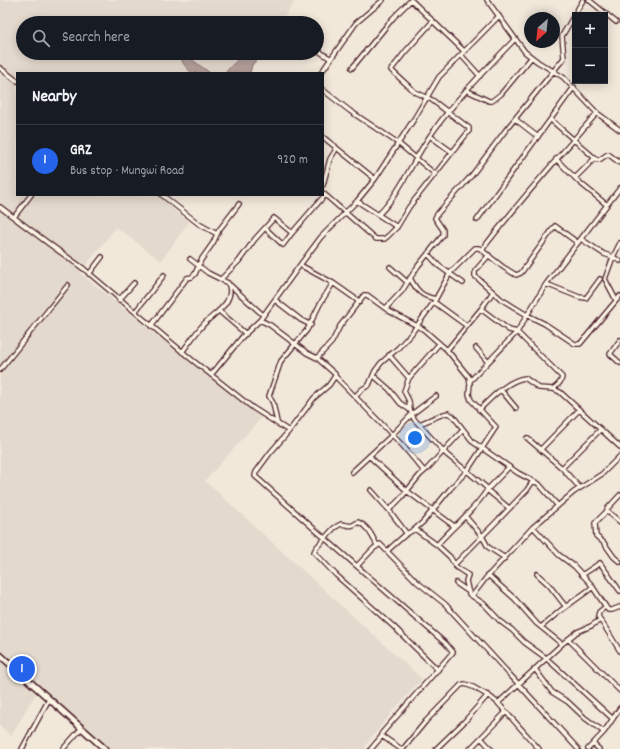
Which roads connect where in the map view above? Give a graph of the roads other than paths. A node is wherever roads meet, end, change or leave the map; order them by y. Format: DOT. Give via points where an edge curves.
graph roads {
  1 [pos="382,0"];
  2 [pos="411,0"];
  3 [pos="487,0"];
  4 [pos="583,0"];
  5 [pos="589,0"];
  6 [pos="499,16"];
  7 [pos="433,21"];
  8 [pos="616,22"];
  9 [pos="515,40"];
  10 [pos="464,51"];
  11 [pos="324,54"];
  12 [pos="461,55"];
  13 [pos="531,58"];
  14 [pos="331,59"];
  15 [pos="0,68"];
  16 [pos="352,68"];
  17 [pos="554,71"];
  18 [pos="322,72"];
  19 [pos="480,76"];
  20 [pos="16,80"];
  21 [pos="574,87"];
  22 [pos="466,90"];
  23 [pos="324,91"];
  24 [pos="427,97"];
  25 [pos="448,112"];
  26 [pos="597,113"];
  27 [pos="515,119"];
  28 [pos="551,120"];
  29 [pos="620,129"];
  30 [pos="430,136"];
  31 [pos="538,137"];
  32 [pos="324,138"];
  33 [pos="574,140"];
  34 [pos="398,143"];
  35 [pos="335,146"];
  36 [pos="452,152"];
  37 [pos="416,157"];
  38 [pos="595,158"];
  39 [pos="556,159"];
  40 [pos="620,163"];
  41 [pos="435,174"];
  42 [pos="575,178"];
  43 [pos="375,179"];
  44 [pos="324,180"];
  45 [pos="620,188"];
  46 [pos="324,194"];
  47 [pos="30,196"];
  48 [pos="163,196"];
  49 [pos="322,196"];
  50 [pos="357,201"];
  51 [pos="239,204"];
  52 [pos="606,205"];
  53 [pos="0,207"];
  54 [pos="346,213"];
  55 [pos="379,214"];
  56 [pos="14,217"];
  57 [pos="477,220"];
  58 [pos="396,227"];
  59 [pos="265,228"];
  60 [pos="292,233"];
  61 [pos="217,234"];
  62 [pos="579,241"];
  63 [pos="620,243"];
  64 [pos="482,250"];
  65 [pos="428,254"];
  66 [pos="489,255"];
  67 [pos="102,257"];
  68 [pos="613,258"];
  69 [pos="190,259"];
  70 [pos="620,261"];
  71 [pos="300,265"];
  72 [pos="198,266"];
  73 [pos="390,267"];
  74 [pos="89,274"];
  75 [pos="450,274"];
  76 [pos="164,275"];
  77 [pos="410,278"];
  78 [pos="221,279"];
  79 [pos="600,279"];
  80 [pos="408,282"];
  81 [pos="134,283"];
  82 [pos="333,283"];
  83 [pos="463,283"];
  84 [pos="229,284"];
  85 [pos="546,284"];
  86 [pos="68,285"];
  87 [pos="493,292"];
  88 [pos="620,296"];
  89 [pos="119,300"];
  90 [pos="275,300"];
  91 [pos="435,300"];
  92 [pos="616,300"];
  93 [pos="360,302"];
  94 [pos="386,308"];
  95 [pos="482,309"];
  96 [pos="219,311"];
  97 [pos="135,312"];
  98 [pos="263,315"];
  99 [pos="527,315"];
  100 [pos="260,320"];
  101 [pos="310,324"];
  102 [pos="151,326"];
  103 [pos="418,326"];
  104 [pos="467,326"];
  105 [pos="517,332"];
  106 [pos="246,334"];
  107 [pos="620,340"];
  108 [pos="296,344"];
  109 [pos="439,344"];
  110 [pos="476,348"];
  111 [pos="447,350"];
  112 [pos="182,352"];
  113 [pos="389,355"];
  114 [pos="317,358"];
  115 [pos="488,362"];
  116 [pos="620,363"];
  117 [pos="0,370"];
  118 [pos="211,375"];
  119 [pos="335,376"];
  120 [pos="374,376"];
  121 [pos="409,378"];
  122 [pos="470,381"];
  123 [pos="552,389"];
  124 [pos="501,390"];
  125 [pos="436,396"];
  126 [pos="355,397"];
  127 [pos="516,408"];
  128 [pos="479,410"];
  129 [pos="579,410"];
  130 [pos="411,412"];
  131 [pos="277,422"];
  132 [pos="419,424"];
  133 [pos="601,429"];
  134 [pos="463,430"];
  135 [pos="289,431"];
  136 [pos="392,435"];
  137 [pos="527,438"];
  138 [pos="620,446"];
  139 [pos="482,448"];
  140 [pos="540,449"];
  141 [pos="443,451"];
  142 [pos="368,456"];
  143 [pos="620,456"];
  144 [pos="509,467"];
  145 [pos="562,468"];
  146 [pos="424,471"];
  147 [pos="467,471"];
  148 [pos="352,472"];
  149 [pos="533,481"];
  150 [pos="580,488"];
  151 [pos="371,490"];
  152 [pos="487,490"];
  153 [pos="407,491"];
  154 [pos="620,495"];
  155 [pos="558,506"];
  156 [pos="509,508"];
  157 [pos="433,509"];
  158 [pos="389,510"];
  159 [pos="607,511"];
  160 [pos="465,516"];
  161 [pos="620,522"];
  162 [pos="454,526"];
  163 [pos="533,527"];
  164 [pos="415,530"];
  165 [pos="407,534"];
  166 [pos="482,536"];
  167 [pos="325,538"];
  168 [pos="377,545"];
  169 [pos="437,545"];
  170 [pos="387,550"];
  171 [pos="505,558"];
  172 [pos="620,562"];
  173 [pos="455,564"];
  174 [pos="357,566"];
  175 [pos="537,574"];
  176 [pos="488,575"];
  177 [pos="582,575"];
  178 [pos="456,583"];
  179 [pos="593,587"];
  180 [pos="620,591"];
  181 [pos="469,592"];
  182 [pos="472,596"];
  183 [pos="566,607"];
  184 [pos="605,607"];
  185 [pos="620,607"];
  186 [pos="600,620"];
  187 [pos="541,627"];
  188 [pos="568,639"];
  189 [pos="562,644"];
  190 [pos="620,651"];
  191 [pos="0,656"];
  192 [pos="546,658"];
  193 [pos="535,669"];
  194 [pos="438,670"];
  195 [pos="518,685"];
  196 [pos="620,691"];
  197 [pos="487,696"];
  198 [pos="48,701"];
  199 [pos="498,703"];
  200 [pos="620,708"];
  201 [pos="506,712"];
  202 [pos="613,719"];
  203 [pos="80,730"];
  204 [pos="604,732"];
  205 [pos="382,736"];
  206 [pos="482,738"];
  207 [pos="593,744"];
  208 [pos="22,749"];
  209 [pos="63,749"];
  210 [pos="102,749"];
  211 [pos="105,749"];
  212 [pos="371,749"];
  213 [pos="402,749"];
  214 [pos="436,749"];
  215 [pos="470,749"];
  216 [pos="491,749"];
  217 [pos="539,749"];
  218 [pos="578,749"];
  219 [pos="588,749"];
  220 [pos="599,749"];
  1 -- 14 [label="street" via="356,22"];
  2 -- 7 [label="street"];
  2 -- 16 [label="street"];
  3 -- 6 [label="street"];
  4 -- 17 [label="street" via="564,31 562,39 565,56"];
  5 -- 8 [label="street"];
  6 -- 9 [label="street"];
  6 -- 10 [label="street"];
  7 -- 10 [label="street"];
  7 -- 24 [label="street" via="391,70 415,92"];
  9 -- 13 [label="street"];
  9 -- 19 [label="street"];
  10 -- 12 [label="street"];
  11 -- 14 [label="street"];
  12 -- 19 [label="street"];
  12 -- 24 [label="street" via="439,77"];
  13 -- 17 [label="street"];
  13 -- 22 [label="street" via="492,101"];
  14 -- 18 [label="street"];
  15 -- 20 [label="street"];
  17 -- 21 [label="street"];
  17 -- 27 [label="street"];
  19 -- 22 [label="street"];
  21 -- 26 [label="street"];
  21 -- 28 [label="street"];
  22 -- 25 [label="street"];
  23 -- 34 [label="street"];
  24 -- 25 [label="street"];
  24 -- 34 [label="street"];
  25 -- 30 [label="street"];
  25 -- 36 [label="street" via="470,129"];
  26 -- 29 [label="street"];
  26 -- 33 [label="street"];
  27 -- 31 [label="street"];
  27 -- 65 [label="street" via="472,175 438,212 435,218 443,230 443,235"];
  28 -- 31 [label="street"];
  28 -- 33 [label="street"];
  30 -- 36 [label="street"];
  30 -- 37 [label="street"];
  31 -- 57 [label="street"];
  32 -- 35 [label="street"];
  33 -- 38 [label="street"];
  33 -- 39 [label="street"];
  34 -- 37 [label="street"];
  34 -- 43 [label="street"];
  35 -- 43 [label="street"];
  35 -- 44 [label="street"];
  36 -- 41 [label="street"];
  37 -- 41 [label="street"];
  37 -- 55 [label="street" via="401,185"];
  38 -- 40 [label="street" via="599,160 608,154"];
  38 -- 42 [label="street"];
  39 -- 42 [label="street"];
  39 -- 64 [label="street"];
  41 -- 58 [label="street"];
  42 -- 52 [label="street"];
  43 -- 50 [label="street"];
  45 -- 52 [label="street"];
  46 -- 54 [label="street"];
  47 -- 56 [label="street"];
  48 -- 61 [label="street" via="205,228"];
  49 -- 60 [label="street"];
  50 -- 54 [label="street"];
  50 -- 55 [label="street"];
  51 -- 61 [label="street"];
  52 -- 62 [label="street"];
  53 -- 56 [label="street"];
  54 -- 58 [label="street" via="376,239 384,239"];
  54 -- 71 [label="street" via="321,237"];
  55 -- 58 [label="street"];
  56 -- 74 [label="street"];
  59 -- 60 [label="street" via="275,218"];
  59 -- 60 [label="street" via="283,245"];
  59 -- 78 [label="street"];
  61 -- 72 [label="street"];
  62 -- 66 [label="street" via="555,226 516,275"];
  62 -- 68 [label="street"];
  62 -- 85 [label="street"];
  63 -- 68 [label="street"];
  64 -- 66 [label="street"];
  64 -- 75 [label="street" via="474,248"];
  65 -- 75 [label="street"];
  65 -- 77 [label="street"];
  66 -- 87 [label="street" via="474,273"];
  67 -- 74 [label="street"];
  68 -- 70 [label="street"];
  68 -- 92 [label="street" via="605,279"];
  69 -- 72 [label="street"];
  71 -- 82 [label="street"];
  71 -- 90 [label="street"];
  72 -- 78 [label="street"];
  72 -- 102 [label="street" via="195,274 187,278"];
  73 -- 80 [label="street"];
  74 -- 89 [label="street"];
  75 -- 83 [label="street"];
  75 -- 91 [label="street"];
  76 -- 97 [label="street"];
  77 -- 80 [label="street"];
  77 -- 91 [label="street" via="421,294"];
  78 -- 84 [label="street"];
  79 -- 85 [label="street" via="586,298"];
  80 -- 94 [label="street"];
  81 -- 89 [label="street"];
  82 -- 93 [label="street"];
  82 -- 101 [label="street"];
  84 -- 96 [label="street" via="230,295"];
  84 -- 98 [label="street"];
  85 -- 99 [label="street"];
  86 -- 117 [label="street"];
  87 -- 95 [label="street"];
  87 -- 99 [label="street"];
  88 -- 92 [label="street"];
  89 -- 97 [label="street"];
  90 -- 98 [label="street"];
  90 -- 101 [label="street"];
  91 -- 103 [label="street"];
  91 -- 104 [label="street"];
  92 -- 99 [label="street" via="577,345"];
  93 -- 94 [label="street" via="365,294"];
  93 -- 114 [label="street" via="340,326 332,342"];
  94 -- 103 [label="street"];
  95 -- 104 [label="street"];
  95 -- 105 [label="street" via="509,330"];
  96 -- 106 [label="street"];
  96 -- 112 [label="street" via="209,317"];
  97 -- 102 [label="street"];
  98 -- 100 [label="street"];
  99 -- 105 [label="street"];
  100 -- 106 [label="street"];
  100 -- 108 [label="street"];
  101 -- 108 [label="street"];
  102 -- 112 [label="street"];
  103 -- 109 [label="street"];
  103 -- 113 [label="street" via="402,345"];
  104 -- 111 [label="street"];
  105 -- 115 [label="street"];
  105 -- 123 [label="street" via="562,378"];
  106 -- 118 [label="street"];
  107 -- 116 [label="street" via="610,354"];
  108 -- 114 [label="street"];
  108 -- 131 [label="street" via="281,362 270,389 269,396"];
  109 -- 111 [label="street"];
  109 -- 121 [label="street"];
  110 -- 115 [label="street"];
  111 -- 122 [label="street"];
  112 -- 118 [label="street"];
  113 -- 120 [label="street"];
  113 -- 121 [label="street"];
  114 -- 119 [label="street"];
  115 -- 122 [label="street"];
  118 -- 131 [label="street" via="260,413"];
  119 -- 126 [label="street"];
  119 -- 135 [label="street"];
  120 -- 126 [label="street" via="370,385"];
  120 -- 130 [label="street"];
  121 -- 130 [label="street" via="404,391"];
  122 -- 128 [label="street" via="469,396"];
  123 -- 124 [label="street" via="539,388 524,378"];
  123 -- 129 [label="street" via="564,395"];
  124 -- 127 [label="street"];
  124 -- 128 [label="street"];
  125 -- 130 [label="street"];
  126 -- 136 [label="street"];
  128 -- 139 [label="street" via="496,427"];
  129 -- 133 [label="street"];
  129 -- 140 [label="street"];
  130 -- 132 [label="street"];
  130 -- 136 [label="street"];
  131 -- 135 [label="street"];
  132 -- 134 [label="street" via="446,413 453,416"];
  132 -- 141 [label="street"];
  133 -- 138 [label="street"];
  133 -- 145 [label="street"];
  134 -- 139 [label="street"];
  134 -- 141 [label="street"];
  135 -- 167 [label="street" via="255,476"];
  136 -- 142 [label="street"];
  136 -- 146 [label="street"];
  137 -- 140 [label="street"];
  139 -- 144 [label="street"];
  139 -- 147 [label="street"];
  140 -- 145 [label="street"];
  141 -- 146 [label="street"];
  141 -- 147 [label="street"];
  142 -- 148 [label="street"];
  142 -- 153 [label="street"];
  143 -- 150 [label="street" via="602,474"];
  144 -- 149 [label="street"];
  144 -- 152 [label="street"];
  145 -- 150 [label="street"];
  146 -- 153 [label="street"];
  147 -- 152 [label="street"];
  147 -- 157 [label="street"];
  149 -- 155 [label="street" via="539,484"];
  149 -- 156 [label="street"];
  150 -- 155 [label="street"];
  151 -- 158 [label="street"];
  152 -- 156 [label="street"];
  152 -- 160 [label="street" via="477,506"];
  153 -- 157 [label="street"];
  153 -- 158 [label="street"];
  154 -- 159 [label="street"];
  155 -- 163 [label="street"];
  156 -- 166 [label="street"];
  157 -- 162 [label="street"];
  157 -- 164 [label="street"];
  158 -- 165 [label="street"];
  159 -- 161 [label="street"];
  159 -- 172 [label="street" via="595,523 596,536"];
  160 -- 162 [label="street"];
  160 -- 166 [label="street"];
  162 -- 169 [label="street"];
  163 -- 171 [label="street"];
  163 -- 177 [label="street"];
  164 -- 165 [label="street"];
  164 -- 169 [label="street"];
  165 -- 170 [label="street"];
  166 -- 171 [label="street" via="488,547"];
  166 -- 173 [label="street"];
  167 -- 168 [label="street" via="341,524 352,526 358,522 371,533"];
  167 -- 174 [label="street"];
  167 -- 194 [label="street" via="314,552"];
  168 -- 170 [label="street" via="380,544"];
  168 -- 174 [label="street"];
  169 -- 173 [label="street"];
  170 -- 195 [label="street" via="416,582 445,604"];
  171 -- 176 [label="street"];
  173 -- 181 [label="street" via="468,575 466,581"];
  174 -- 194 [label="street" via="452,650 451,655"];
  175 -- 183 [label="street"];
  176 -- 182 [label="street"];
  176 -- 187 [label="street"];
  177 -- 179 [label="street"];
  177 -- 180 [label="street" via="600,563"];
  178 -- 181 [label="street"];
  179 -- 183 [label="street"];
  179 -- 184 [label="street"];
  181 -- 182 [label="street"];
  182 -- 192 [label="street"];
  183 -- 187 [label="street"];
  184 -- 185 [label="street" via="610,610"];
  184 -- 186 [label="street" via="598,613"];
  186 -- 188 [label="street"];
  186 -- 190 [label="street"];
  187 -- 189 [label="street"];
  188 -- 189 [label="street"];
  188 -- 196 [label="street"];
  189 -- 192 [label="street"];
  191 -- 198 [label="main road"];
  191 -- 211 [label="main road"];
  192 -- 193 [label="street"];
  192 -- 202 [label="street"];
  193 -- 195 [label="street"];
  193 -- 204 [label="street" via="552,692"];
  194 -- 205 [label="street"];
  195 -- 199 [label="street"];
  195 -- 218 [label="street"];
  197 -- 199 [label="street"];
  197 -- 213 [label="street" via="473,687 465,684 461,686"];
  197 -- 214 [label="street"];
  198 -- 203 [label="main road"];
  198 -- 208 [label="street"];
  199 -- 201 [label="street"];
  200 -- 202 [label="street"];
  201 -- 206 [label="street"];
  201 -- 217 [label="street"];
  202 -- 204 [label="street"];
  203 -- 209 [label="street"];
  203 -- 210 [label="main road"];
  204 -- 207 [label="street"];
  205 -- 212 [label="street"];
  205 -- 213 [label="street"];
  206 -- 215 [label="street"];
  206 -- 216 [label="street"];
  207 -- 219 [label="street"];
  207 -- 220 [label="street"];
}
